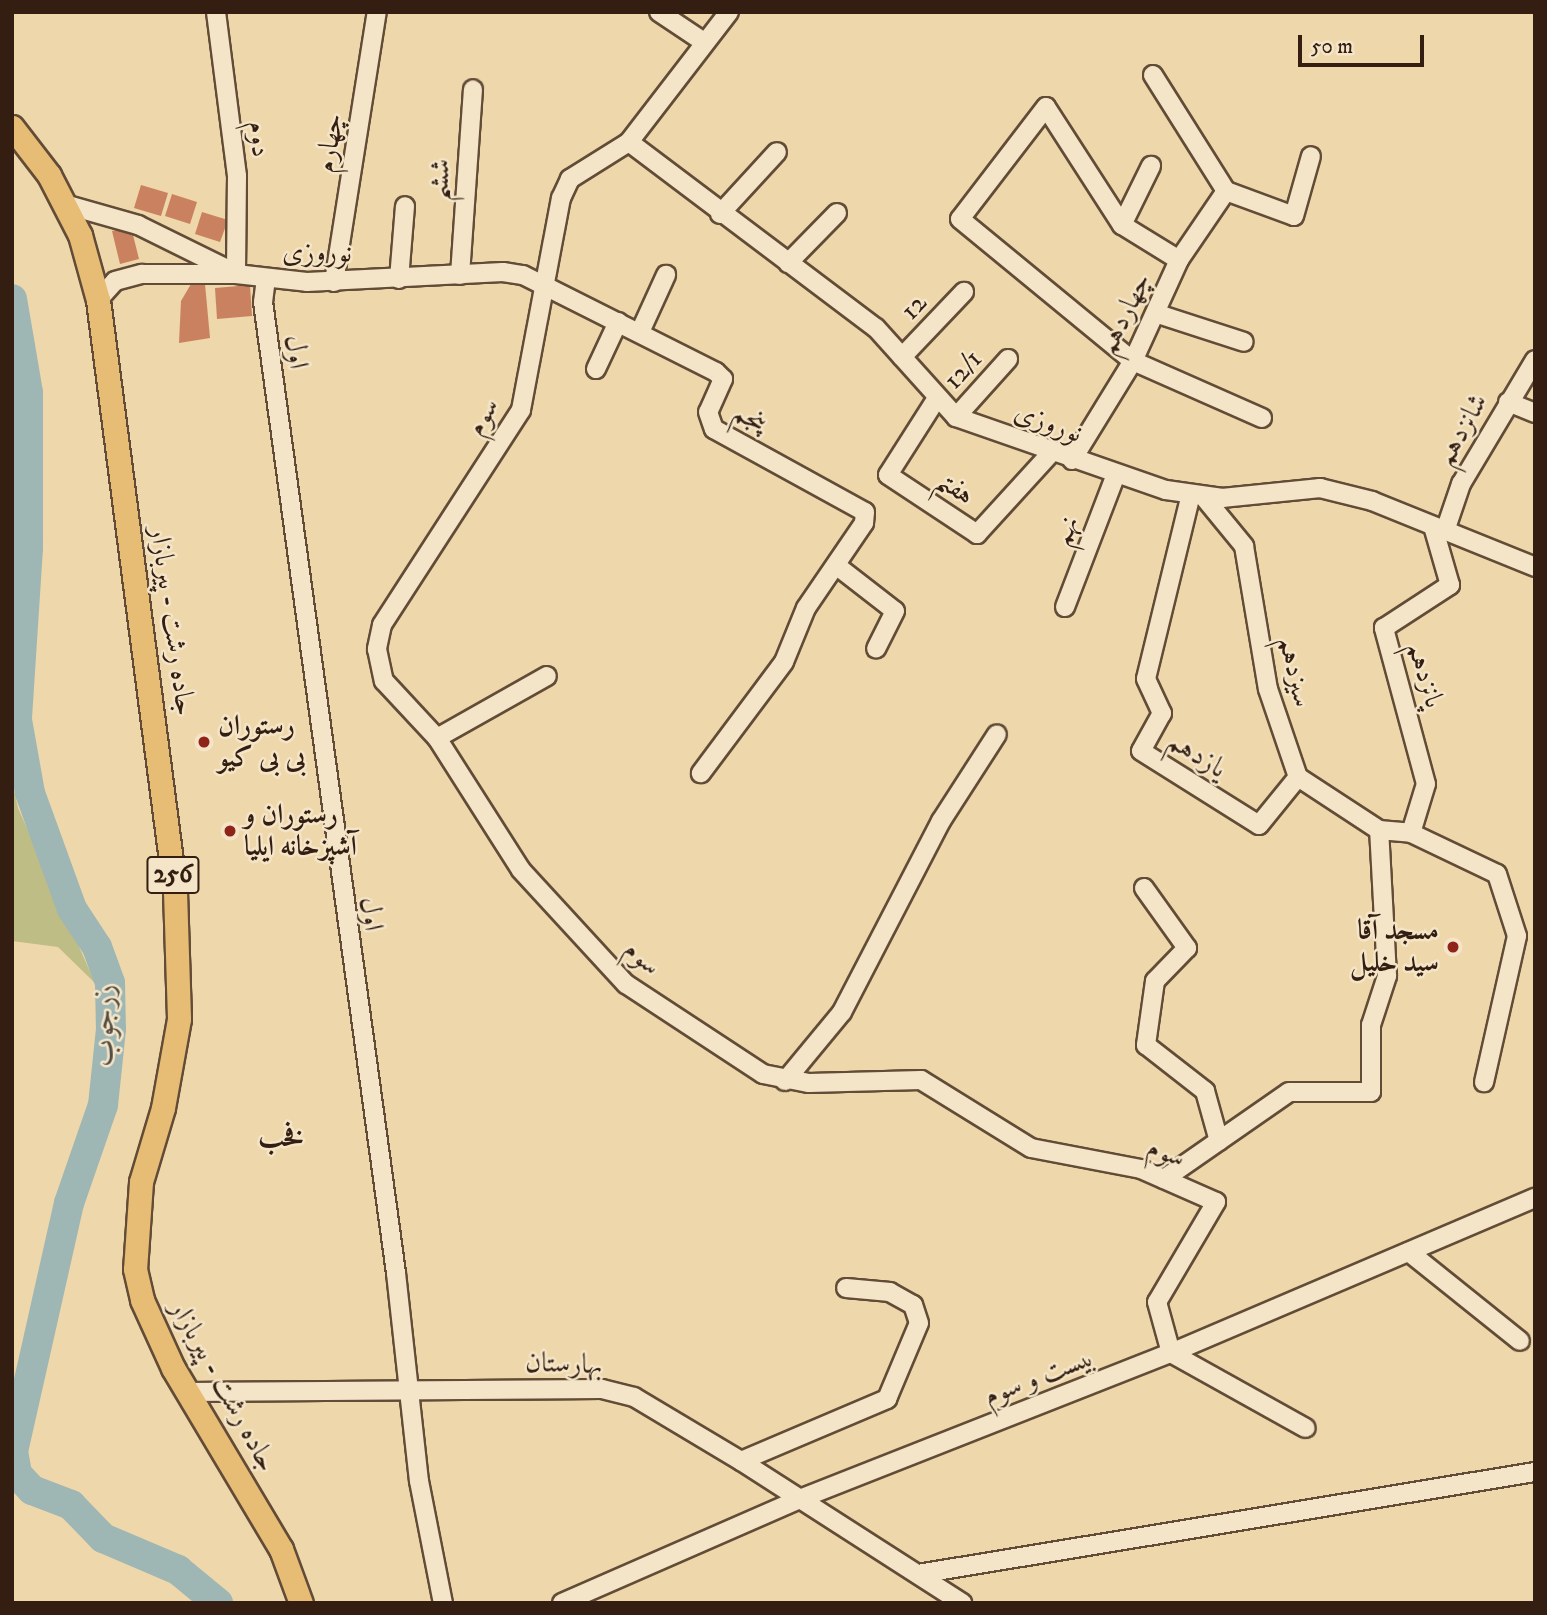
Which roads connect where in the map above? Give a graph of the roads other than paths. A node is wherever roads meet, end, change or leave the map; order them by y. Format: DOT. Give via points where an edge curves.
graph roads {
  1 [pos="216,12"];
  2 [pos="377,12"];
  3 [pos="659,12"];
  4 [pos="729,12"];
  5 [pos="704,42"];
  6 [pos="1153,75"];
  7 [pos="473,89"];
  8 [pos="12,127"];
  9 [pos="629,142"];
  10 [pos="777,152"];
  11 [pos="1311,156"];
  12 [pos="1151,166"];
  13 [pos="1226,191"];
  14 [pos="64,204"];
  15 [pos="405,206"];
  16 [pos="837,213"];
  17 [pos="720,214"];
  18 [pos="1122,225"];
  19 [pos="1179,260"];
  20 [pos="788,263"];
  21 [pos="236,274"];
  22 [pos="460,275"];
  23 [pos="666,275"];
  24 [pos="266,278"];
  25 [pos="399,279"];
  26 [pos="334,282"];
  27 [pos="541,288"];
  28 [pos="964,292"];
  29 [pos="98,300"];
  30 [pos="1158,314"];
  31 [pos="618,322"];
  32 [pos="640,332"];
  33 [pos="1244,342"];
  34 [pos="902,357"];
  35 [pos="1008,359"];
  36 [pos="1535,360"];
  37 [pos="1133,361"];
  38 [pos="596,369"];
  39 [pos="937,398"];
  40 [pos="1508,402"];
  41 [pos="1535,413"];
  42 [pos="956,417"];
  43 [pos="1262,418"];
  44 [pos="1051,453"];
  45 [pos="1072,460"];
  46 [pos="1116,474"];
  47 [pos="1197,495"];
  48 [pos="1439,528"];
  49 [pos="837,566"];
  50 [pos="1535,567"];
  51 [pos="1065,607"];
  52 [pos="876,649"];
  53 [pos="547,676"];
  54 [pos="997,734"];
  55 [pos="437,738"];
  56 [pos="701,773"];
  57 [pos="1298,777"];
  58 [pos="1379,830"];
  59 [pos="1411,833"];
  60 [pos="1144,888"];
  61 [pos="1517,936"];
  62 [pos="1535,943"];
  63 [pos="785,1081"];
  64 [pos="1484,1082"];
  65 [pos="1219,1141"];
  66 [pos="1164,1179"];
  67 [pos="1535,1198"];
  68 [pos="1409,1252"];
  69 [pos="846,1288"];
  70 [pos="1520,1341"];
  71 [pos="1171,1353"];
  72 [pos="407,1389"];
  73 [pos="188,1392"];
  74 [pos="1306,1427"];
  75 [pos="741,1461"];
  76 [pos="1535,1472"];
  77 [pos="802,1498"];
  78 [pos="918,1574"];
  79 [pos="301,1603"];
  80 [pos="443,1603"];
  81 [pos="562,1603"];
  82 [pos="962,1603"];
  1 -- 21 [label="street, دوم" via="237,176"];
  2 -- 26 [label="street, چهارم"];
  3 -- 5 [label="street"];
  4 -- 5 [label="street"];
  5 -- 9 [label="street"];
  6 -- 13 [label="street"];
  7 -- 22 [label="street, ششم"];
  8 -- 14 [label="main road, جاده رشت - پیربازار / 256"];
  9 -- 17 [label="street, نوروزی"];
  9 -- 27 [label="street, سوم" via="570,179 561,198"];
  10 -- 17 [label="street"];
  11 -- 13 [label="street" via="1294,216"];
  12 -- 18 [label="street"];
  13 -- 19 [label="street, چهاردهم"];
  14 -- 21 [label="street" via="138,225"];
  14 -- 29 [label="main road, جاده رشت - پیربازار / 256" via="80,235"];
  15 -- 25 [label="street"];
  16 -- 20 [label="street"];
  17 -- 20 [label="street, نوروزی"];
  18 -- 19 [label="street"];
  18 -- 37 [label="street" via="1046,107 960,219"];
  19 -- 30 [label="street, چهاردهم"];
  20 -- 34 [label="street, نوروزی" via="876,328"];
  21 -- 24 [label="street, نوروزی"];
  21 -- 29 [label="street, نوروزی" via="142,274 115,281"];
  22 -- 25 [label="street, نوروزی"];
  22 -- 27 [label="street, نوروزی" via="523,275"];
  23 -- 32 [label="street"];
  24 -- 26 [label="street, نوروزی"];
  24 -- 72 [label="street, اول" via="265,316"];
  25 -- 26 [label="street, نوروزی"];
  27 -- 31 [label="street, پنجم"];
  27 -- 55 [label="street, سوم" via="521,410 382,625 377,649 384,681"];
  28 -- 34 [label="street, 12"];
  29 -- 73 [label="main road, جاده رشت - پیربازار / 256" via="162,768 181,969 174,1059 136,1214 135,1269 142,1300"];
  30 -- 33 [label="street"];
  30 -- 37 [label="street, چهاردهم"];
  31 -- 32 [label="street, پنجم"];
  31 -- 38 [label="street"];
  32 -- 49 [label="street, پنجم" via="723,379 708,412 714,429 858,505 864,523"];
  34 -- 39 [label="street, نوروزی"];
  35 -- 42 [label="street, 12/1"];
  36 -- 40 [label="street, شانزدهم"];
  37 -- 43 [label="street"];
  37 -- 45 [label="street, چهاردهم"];
  39 -- 42 [label="street, نوروزی"];
  39 -- 44 [label="street, هفتم" via="888,475 977,534"];
  40 -- 41 [label="street"];
  40 -- 48 [label="street, شانزدهم"];
  42 -- 44 [label="street, نوروزی"];
  44 -- 45 [label="street, نوروزی"];
  45 -- 46 [label="street, نوروزی"];
  46 -- 47 [label="street, نوروزی"];
  46 -- 51 [label="street, نهم"];
  47 -- 48 [label="street, نوروزی" via="1320,488 1371,501"];
  47 -- 57 [label="street, سیزدهم" via="1244,546 1268,689"];
  47 -- 57 [label="street, یازدهم" via="1146,679 1162,713 1141,751 1259,825"];
  48 -- 50 [label="street, نوروزی"];
  48 -- 59 [label="street, پانزدهم" via="1450,585 1384,628 1426,784"];
  49 -- 52 [label="street" via="895,611"];
  49 -- 56 [label="street" via="806,608 784,662"];
  53 -- 55 [label="street"];
  54 -- 63 [label="street" via="941,821 842,1012"];
  55 -- 63 [label="street, سوم" via="521,870 626,984 763,1074"];
  57 -- 58 [label="street"];
  58 -- 59 [label="street"];
  58 -- 65 [label="street" via="1387,976 1371,1025 1371,1092 1289,1092"];
  59 -- 61 [label="street" via="1497,874"];
  60 -- 65 [label="street" via="1187,948 1155,981 1146,1045 1205,1091"];
  61 -- 62 [label="street"];
  61 -- 64 [label="street"];
  63 -- 66 [label="street, سوم" via="921,1080 1031,1148 1141,1169"];
  65 -- 66 [label="street"];
  66 -- 71 [label="street, سوم" via="1216,1202 1157,1302"];
  67 -- 68 [label="street, بیست و سوم"];
  68 -- 70 [label="street"];
  68 -- 71 [label="street, بیست و سوم"];
  69 -- 75 [label="street" via="890,1292 913,1305 919,1323 887,1399"];
  71 -- 74 [label="street"];
  71 -- 77 [label="street, بیست و سوم"];
  72 -- 73 [label="street, بهارستان"];
  72 -- 75 [label="street, بهارستان" via="602,1389 634,1397"];
  72 -- 80 [label="street, اول"];
  73 -- 79 [label="main road, جاده رشت - پیربازار / 256" via="281,1549"];
  75 -- 77 [label="street, بهارستان"];
  76 -- 78 [label="street"];
  77 -- 78 [label="street, بهارستان"];
  77 -- 81 [label="street, بیست و سوم"];
  78 -- 82 [label="street, بهارستان"];
}
